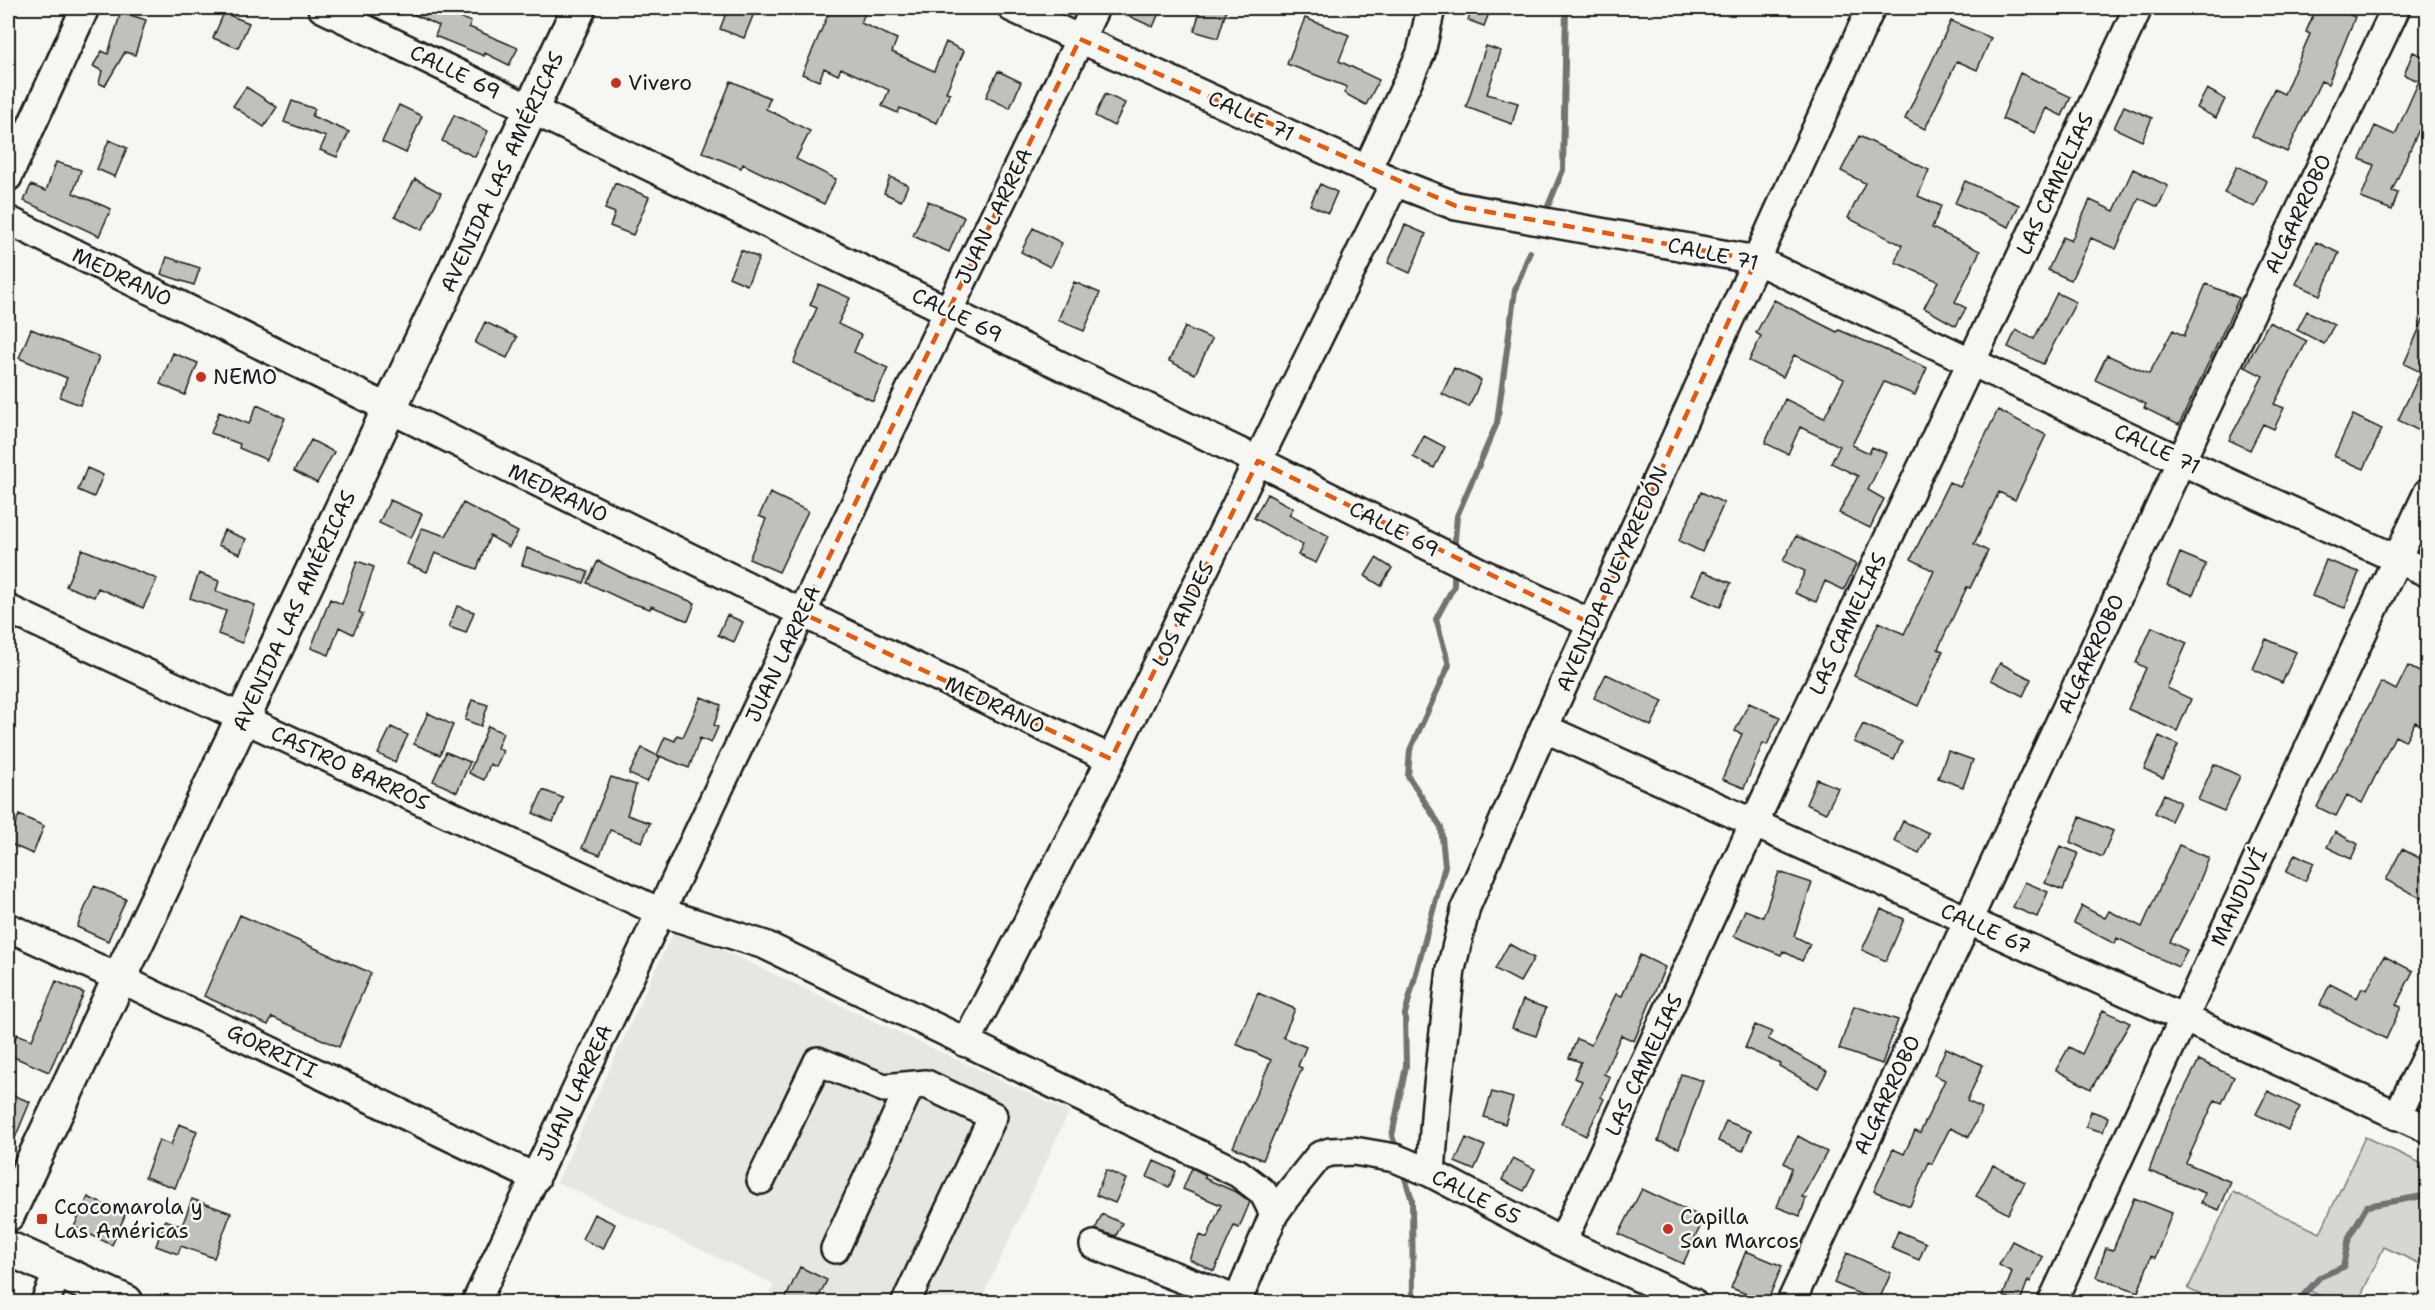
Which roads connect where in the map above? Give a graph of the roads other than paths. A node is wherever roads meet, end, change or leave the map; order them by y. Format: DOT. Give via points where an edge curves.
graph roads {
  1 [pos="85,8"];
  2 [pos="322,8"];
  3 [pos="579,8"];
  4 [pos="1012,8"];
  5 [pos="1095,8"];
  6 [pos="1431,8"];
  7 [pos="1871,8"];
  8 [pos="2138,8"];
  9 [pos="2396,8"];
  10 [pos="1080,39"];
  11 [pos="531,109"];
  12 [pos="1367,169"];
  13 [pos="8,177"];
  14 [pos="1395,182"];
  15 [pos="8,220"];
  16 [pos="1756,260"];
  17 [pos="948,310"];
  18 [pos="1972,360"];
  19 [pos="389,409"];
  20 [pos="1258,461"];
  21 [pos="2181,461"];
  22 [pos="2427,492"];
  23 [pos="2397,559"];
  24 [pos="2427,573"];
  25 [pos="8,609"];
  26 [pos="802,613"];
  27 [pos="1592,624"];
  28 [pos="243,718"];
  29 [pos="1544,728"];
  30 [pos="1111,759"];
  31 [pos="1754,823"];
  32 [pos="660,912"];
  33 [pos="1968,920"];
  34 [pos="8,927"];
  35 [pos="119,978"];
  36 [pos="2182,1018"];
  37 [pos="966,1043"];
  38 [pos="2427,1053"];
  39 [pos="910,1086"];
  40 [pos="2397,1116"];
  41 [pos="2427,1129"];
  42 [pos="1431,1173"];
  43 [pos="536,1178"];
  44 [pos="761,1180"];
  45 [pos="8,1214"];
  46 [pos="1274,1214"];
  47 [pos="1562,1242"];
  48 [pos="1094,1245"];
  49 [pos="8,1248"];
  50 [pos="835,1249"];
  51 [pos="58,1272"];
  52 [pos="1237,1301"];
  53 [pos="45,1302"];
  54 [pos="126,1302"];
  55 [pos="476,1302"];
  56 [pos="906,1302"];
  57 [pos="1692,1302"];
  58 [pos="1791,1302"];
  59 [pos="2052,1302"];
  1 -- 13 [label="street"];
  2 -- 11 [label="street, CALLE 69"];
  3 -- 11 [label="main road, AVENIDA LAS AMÉRICAS"];
  4 -- 10 [label="street, CALLE 71"];
  5 -- 10 [label="street, JUAN LARREA"];
  6 -- 12 [label="street" via="1421,53"];
  7 -- 16 [label="street, AVENIDA PUEYRREDÓN"];
  8 -- 18 [label="street, LAS CAMELIAS"];
  9 -- 21 [label="street, ALGARROBO"];
  10 -- 12 [label="street, CALLE 71"];
  10 -- 17 [label="street, JUAN LARREA"];
  11 -- 17 [label="street, CALLE 69"];
  11 -- 19 [label="main road, AVENIDA LAS AMÉRICAS"];
  12 -- 14 [label="street, CALLE 71"];
  14 -- 16 [label="street, CALLE 71" via="1456,206"];
  14 -- 20 [label="street, LOS ANDES"];
  15 -- 19 [label="street, MEDRANO"];
  16 -- 18 [label="street, CALLE 71"];
  16 -- 27 [label="street, AVENIDA PUEYRREDÓN"];
  17 -- 20 [label="street, CALLE 69"];
  17 -- 26 [label="street, JUAN LARREA"];
  18 -- 21 [label="street, CALLE 71"];
  18 -- 31 [label="street, LAS CAMELIAS"];
  19 -- 26 [label="street, MEDRANO"];
  19 -- 28 [label="main road, AVENIDA LAS AMÉRICAS"];
  20 -- 27 [label="street, CALLE 69"];
  20 -- 30 [label="street, LOS ANDES"];
  21 -- 23 [label="street, CALLE 71"];
  21 -- 33 [label="street, ALGARROBO"];
  22 -- 23 [label="street, MANDUVÍ"];
  23 -- 24 [label="street, CALLE 71"];
  23 -- 36 [label="street, MANDUVÍ"];
  25 -- 28 [label="street, CASTRO BARROS"];
  26 -- 30 [label="street, MEDRANO"];
  26 -- 32 [label="street, JUAN LARREA"];
  27 -- 29 [label="street, AVENIDA PUEYRREDÓN"];
  28 -- 32 [label="street, CASTRO BARROS"];
  28 -- 35 [label="main road, AVENIDA LAS AMÉRICAS"];
  29 -- 31 [label="street, CALLE 67"];
  29 -- 42 [label="street, AVENIDA PUEYRREDÓN" via="1464,917 1451,969"];
  30 -- 37 [label="street, LOS ANDES"];
  31 -- 33 [label="street, CALLE 67"];
  31 -- 47 [label="street, LAS CAMELIAS"];
  32 -- 37 [label="street, CASTRO BARROS" via="765,945"];
  32 -- 43 [label="street, JUAN LARREA"];
  33 -- 36 [label="street, CALLE 67"];
  33 -- 58 [label="street, ALGARROBO"];
  34 -- 35 [label="street, GORRITI"];
  35 -- 43 [label="street, GORRITI"];
  35 -- 45 [label="main road, AVENIDA LAS AMÉRICAS"];
  36 -- 40 [label="street, CALLE 67"];
  36 -- 59 [label="street, MANDUVÍ"];
  37 -- 46 [label="street, CASTRO BARROS" via="1238,1173 1263,1192"];
  38 -- 40 [label="street"];
  39 -- 44 [label="street" via="884,1088 818,1061"];
  39 -- 50 [label="street"];
  39 -- 56 [label="street" via="926,1084 993,1116"];
  40 -- 41 [label="street, CALLE 67"];
  42 -- 46 [label="street, CALLE 65" via="1395,1158 1354,1151 1330,1152 1319,1156"];
  42 -- 47 [label="street, CALLE 65"];
  43 -- 55 [label="street, JUAN LARREA"];
  46 -- 52 [label="street"];
  47 -- 57 [label="street, CALLE 65"];
  48 -- 52 [label="street"];
  49 -- 51 [label="main road"];
  51 -- 53 [label="street"];
  51 -- 54 [label="main road"];
}
